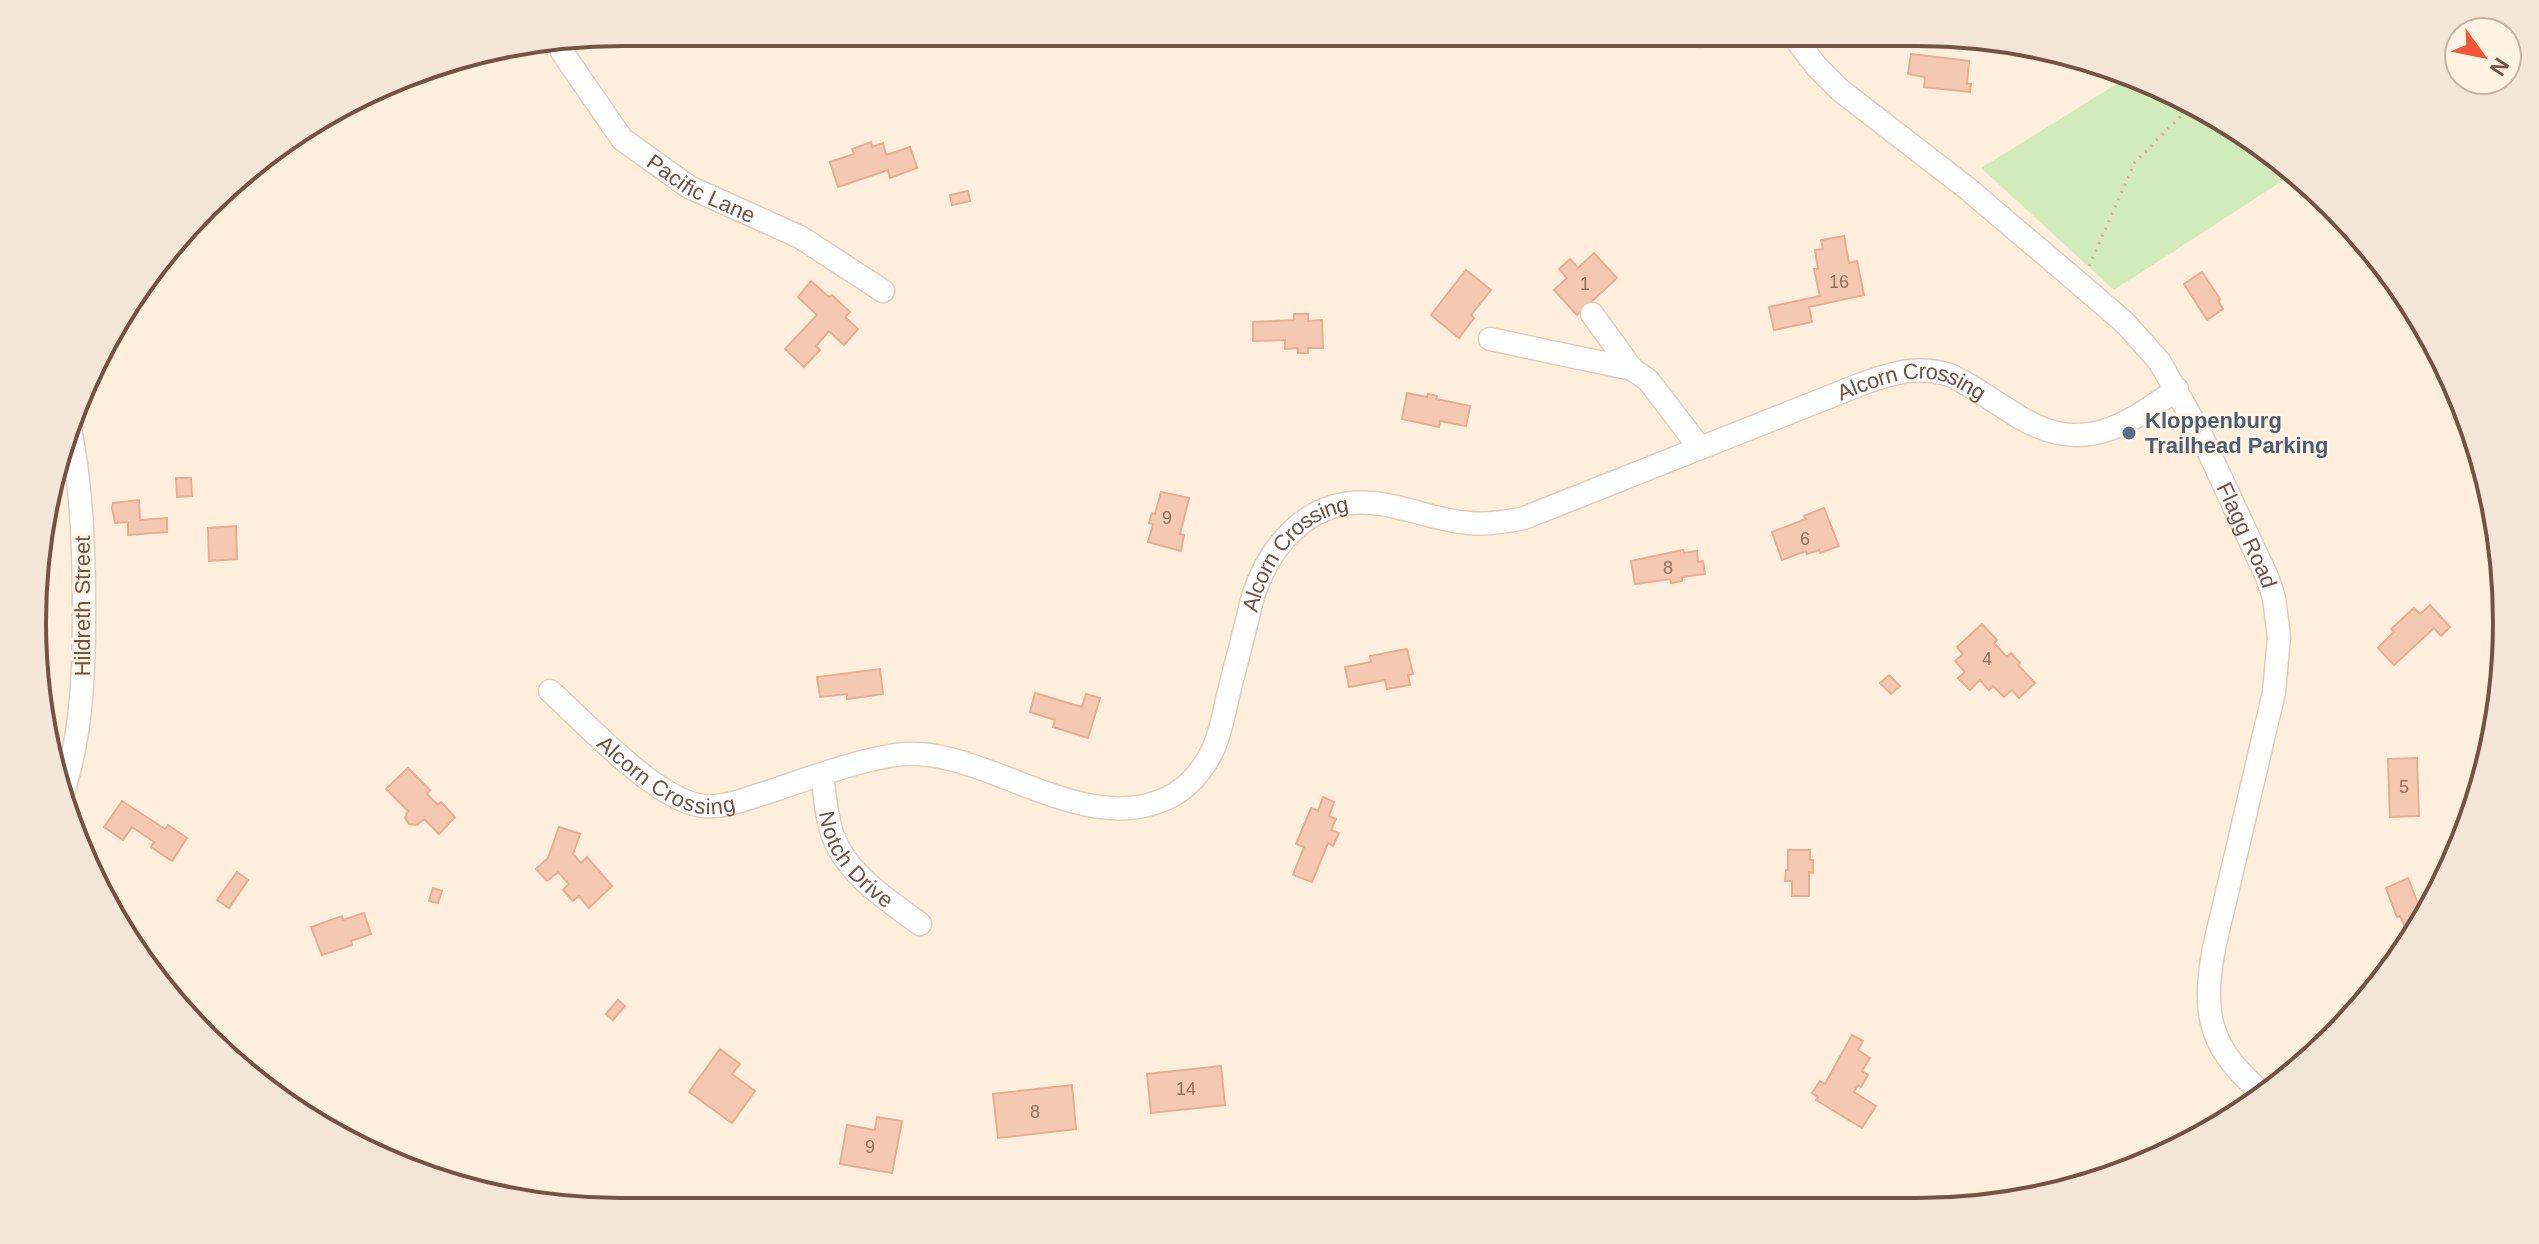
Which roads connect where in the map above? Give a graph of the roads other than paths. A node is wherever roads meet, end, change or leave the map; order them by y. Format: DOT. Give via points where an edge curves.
graph roads {
  1 [pos="1801,46"];
  2 [pos="561,49"];
  3 [pos="883,291"];
  4 [pos="1592,314"];
  5 [pos="1490,339"];
  6 [pos="1632,369"];
  7 [pos="2177,389"];
  8 [pos="74,448"];
  9 [pos="1700,448"];
  10 [pos="550,691"];
  11 [pos="67,775"];
  12 [pos="822,775"];
  13 [pos="920,924"];
  14 [pos="2256,1088"];
  1 -- 7 [label="street, Flagg Road" via="1840,90 1968,189 2125,323"];
  2 -- 3 [label="street, Pacific Lane" via="622,139 689,187 800,237"];
  4 -- 6 [label="street"];
  5 -- 6 [label="street"];
  6 -- 9 [label="street" via="1648,380"];
  7 -- 9 [label="street, Alcorn Crossing" via="2119,427 2077,435 2038,427 1950,375 1909,370"];
  7 -- 14 [label="street, Flagg Road" via="2258,555 2278,622 2271,709 2208,991 2210,1019 2220,1046"];
  8 -- 11 [label="street, Hildreth Street" via="80,484 84,637 81,714"];
  9 -- 12 [label="street, Alcorn Crossing" via="1504,522 1466,523 1363,503 1333,508 1302,523 1277,546 1260,576 1208,759 1175,794 1149,805 1123,809 1083,803 933,755 899,754"];
  10 -- 12 [label="street, Alcorn Crossing" via="638,771 682,800 721,805"];
  12 -- 13 [label="street, Notch Drive" via="839,850 871,887"];
}
